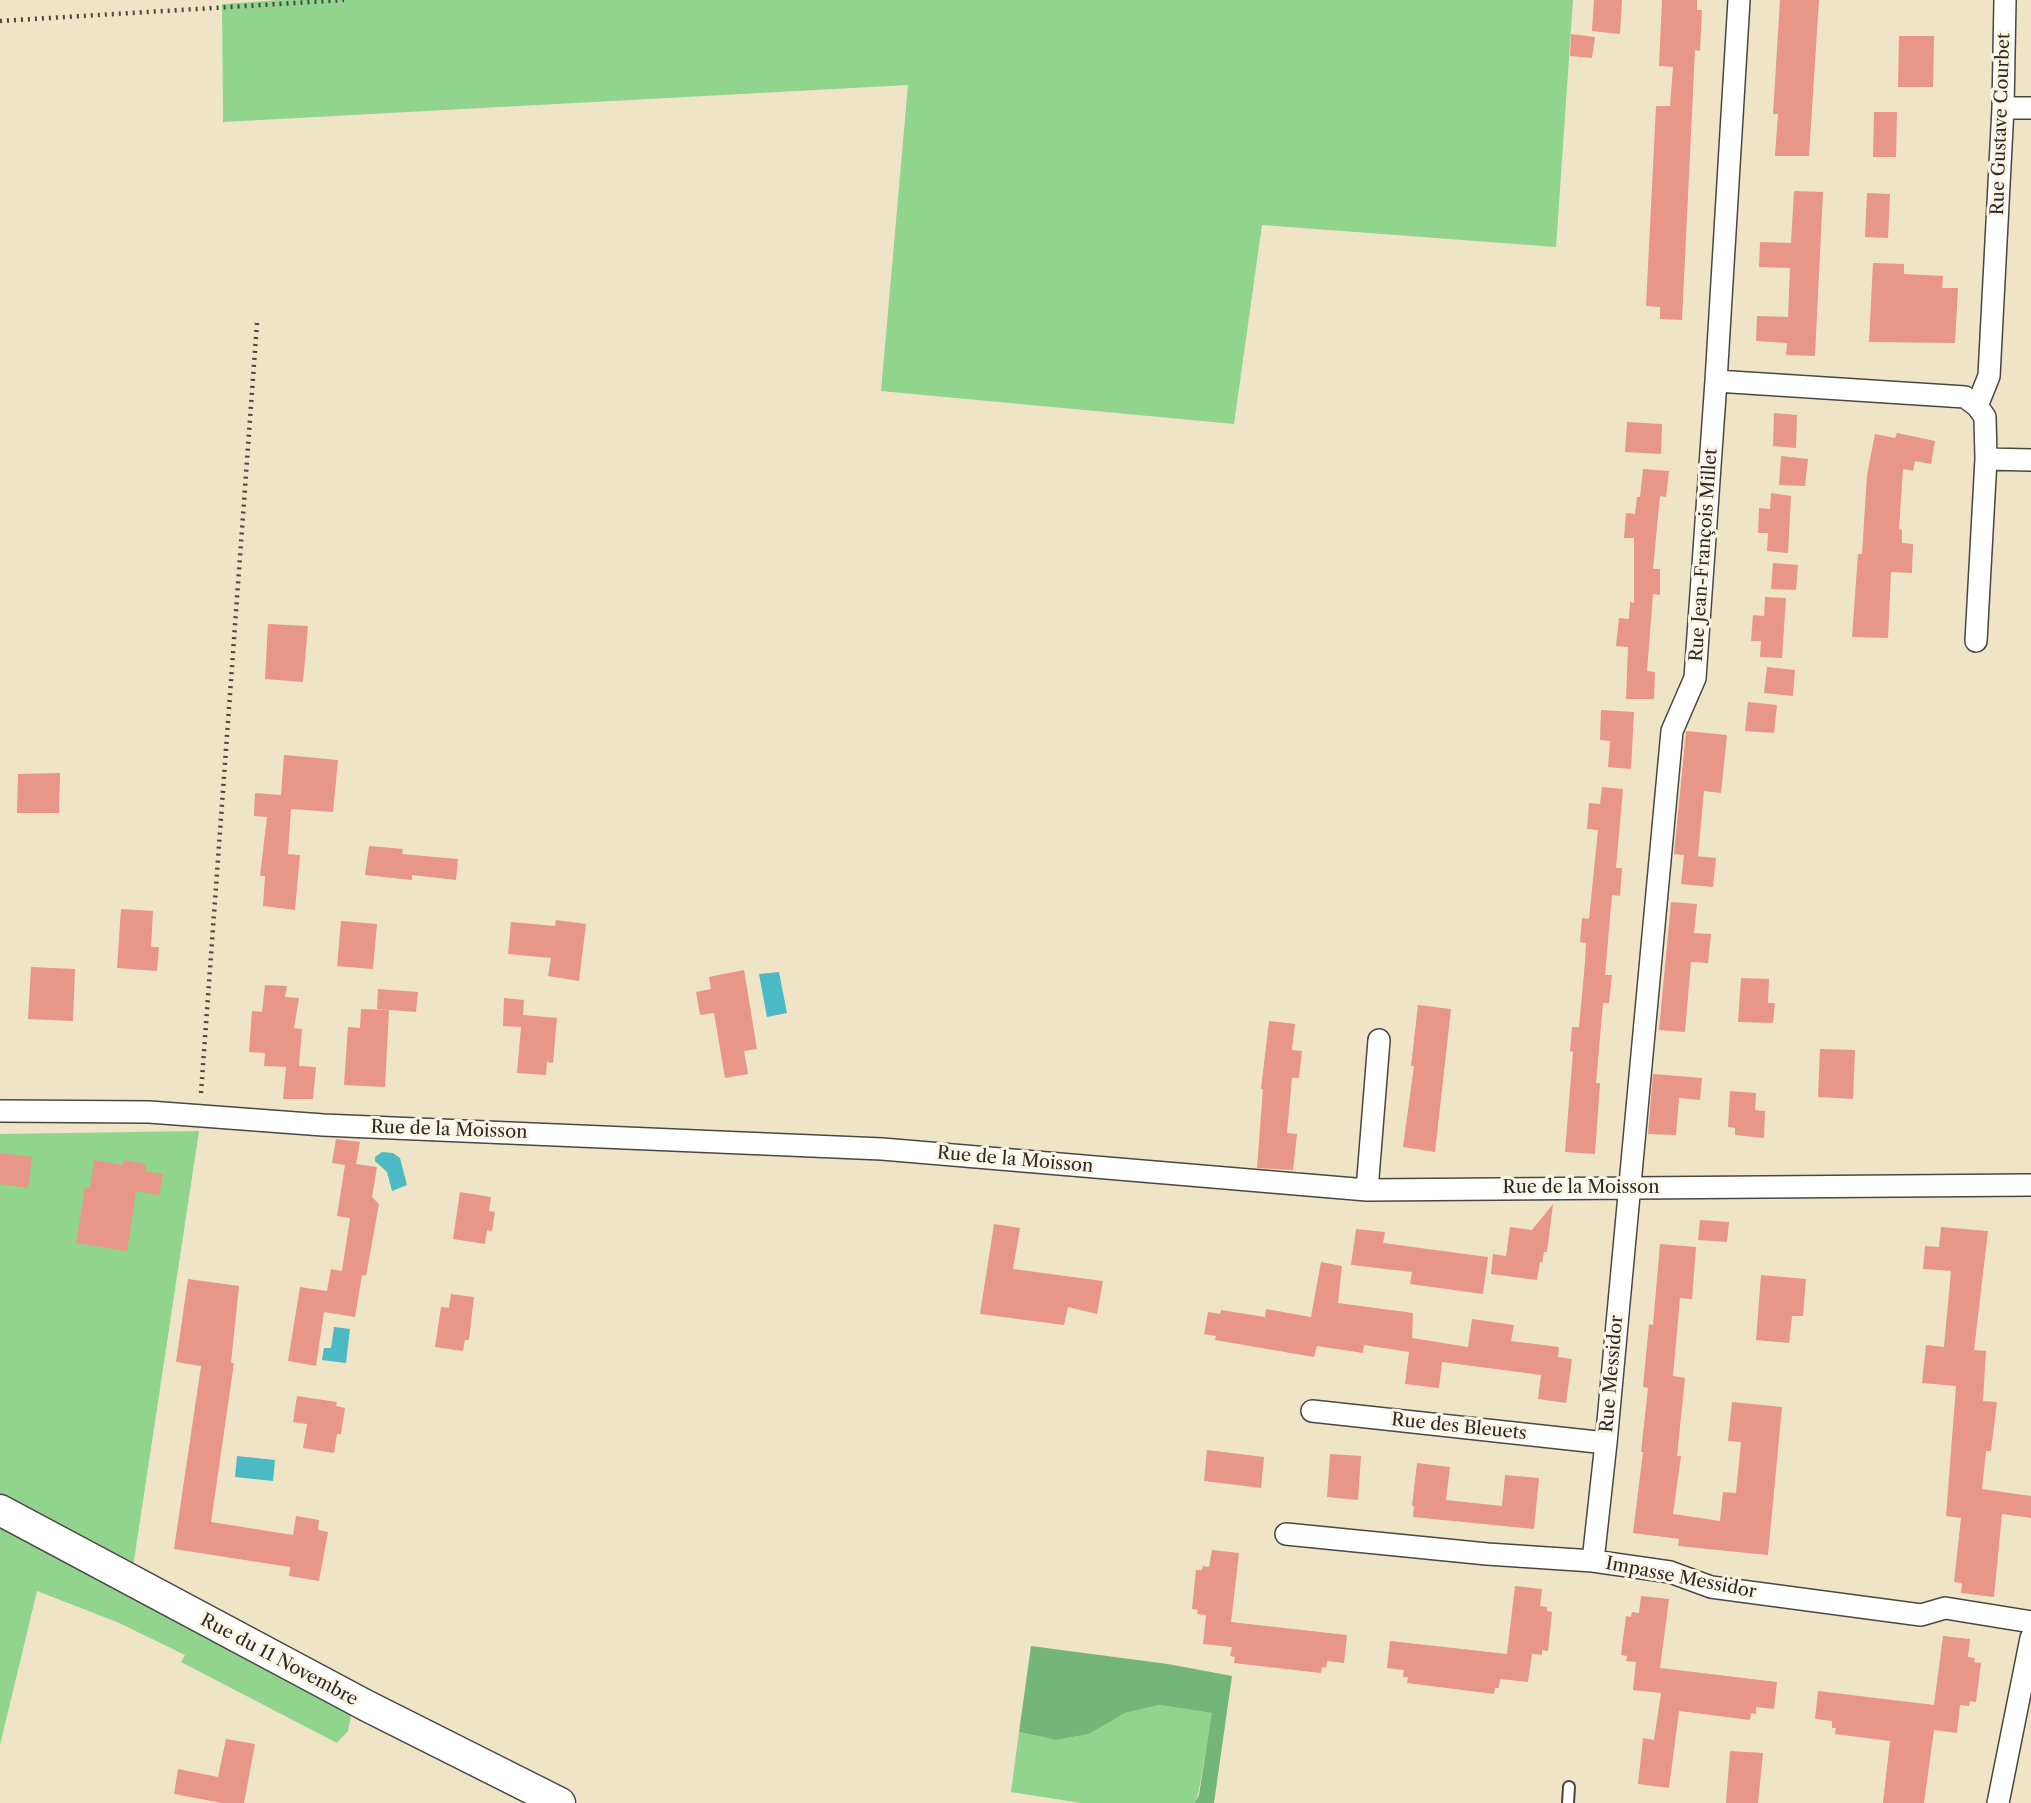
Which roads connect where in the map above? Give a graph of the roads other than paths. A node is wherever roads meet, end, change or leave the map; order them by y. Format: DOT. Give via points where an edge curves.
graph roads {
  1 [pos="1739,0"];
  2 [pos="2005,0"];
  3 [pos="2003,108"];
  4 [pos="2031,108"];
  5 [pos="1716,382"];
  6 [pos="1977,406"];
  7 [pos="1986,459"];
  8 [pos="2031,460"];
  9 [pos="1976,641"];
  10 [pos="1379,1040"];
  11 [pos="0,1111"];
  12 [pos="2031,1185"];
  13 [pos="1629,1188"];
  14 [pos="1367,1190"];
  15 [pos="1312,1411"];
  16 [pos="1606,1443"];
  17 [pos="0,1510"];
  18 [pos="1286,1534"];
  19 [pos="1593,1561"];
  20 [pos="2031,1622"];
  21 [pos="2031,1638"];
  22 [pos="1569,1787"];
  23 [pos="561,1803"];
  24 [pos="1567,1803"];
  25 [pos="1997,1803"];
  1 -- 5 [label="street, Rue Jean-François Millet"];
  2 -- 3 [label="street, Rue Gustave Courbet"];
  3 -- 4 [label="street"];
  3 -- 6 [label="street, Rue Gustave Courbet" via="1989,376"];
  5 -- 6 [label="street" via="1965,397"];
  5 -- 13 [label="street, Rue Jean-François Millet" via="1695,678 1672,731"];
  6 -- 7 [label="street" via="1985,417"];
  7 -- 8 [label="street"];
  7 -- 9 [label="street"];
  10 -- 14 [label="street"];
  11 -- 14 [label="street, Rue de la Moisson" via="149,1112 323,1125 882,1149"];
  12 -- 13 [label="street, Rue de la Moisson"];
  13 -- 14 [label="street, Rue de la Moisson"];
  13 -- 16 [label="street, Rue Messidor"];
  15 -- 16 [label="street, Rue des Bleuets"];
  16 -- 19 [label="street, Rue Messidor"];
  17 -- 23 [label="street, Rue du 11 Novembre" via="342,1693"];
  18 -- 19 [label="street, Impasse Messidor"];
  19 -- 20 [label="street, Impasse Messidor" via="1670,1572 1711,1587 1921,1615 1945,1608"];
  21 -- 25 [label="street"];
  22 -- 24 [label="lane"];
}
